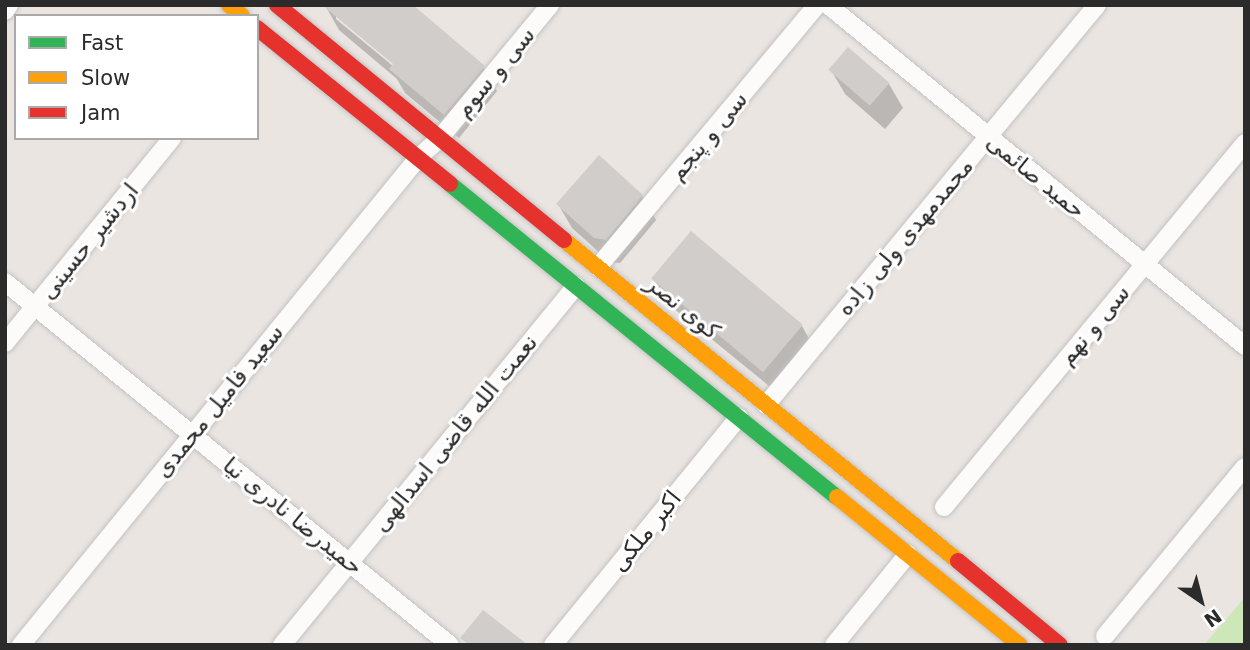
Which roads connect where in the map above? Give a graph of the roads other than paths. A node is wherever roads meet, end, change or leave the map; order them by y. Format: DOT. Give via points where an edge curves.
graph roads {
  1 [pos="9,5"];
  2 [pos="550,5"];
  3 [pos="817,5"];
  4 [pos="828,5"];
  5 [pos="1097,5"];
  6 [pos="279,6"];
  7 [pos="5,11"];
  8 [pos="259,30"];
  9 [pos="259,32"];
  10 [pos="989,136"];
  11 [pos="440,138"];
  12 [pos="170,140"];
  13 [pos="1245,143"];
  14 [pos="418,158"];
  15 [pos="1144,264"];
  16 [pos="598,267"];
  17 [pos="5,282"];
  18 [pos="576,286"];
  19 [pos="35,306"];
  20 [pos="5,343"];
  21 [pos="1245,346"];
  22 [pos="766,405"];
  23 [pos="739,417"];
  24 [pos="192,435"];
  25 [pos="1245,467"];
  26 [pos="944,507"];
  27 [pos="908,554"];
  28 [pos="349,563"];
  29 [pos="1105,636"];
  30 [pos="21,645"];
  31 [pos="282,645"];
  32 [pos="450,645"];
  33 [pos="553,645"];
  34 [pos="834,645"];
  35 [pos="1020,645"];
  36 [pos="1060,645"];
  1 -- 7 [label="street"];
  2 -- 11 [label="street, سی و سوم"];
  3 -- 16 [label="street, سی و پنجم"];
  4 -- 10 [label="street, حمید صائمی"];
  5 -- 10 [label="street, محمدمهدی ولی زاده"];
  6 -- 8 [label="street"];
  6 -- 11 [label="main road, کوی نصر"];
  9 -- 14 [label="main road"];
  10 -- 15 [label="street, حمید صائمی"];
  10 -- 22 [label="street, محمدمهدی ولی زاده"];
  11 -- 14 [label="street, سی و سوم"];
  11 -- 16 [label="main road, کوی نصر"];
  12 -- 19 [label="street, اردشیر حسینی"];
  13 -- 15 [label="street, سی و نهم"];
  14 -- 18 [label="main road"];
  14 -- 24 [label="street, سعید فامیل محمدی"];
  15 -- 21 [label="street, حمید صائمی"];
  15 -- 26 [label="street, سی و نهم"];
  16 -- 22 [label="main road, کوی نصر"];
  17 -- 19 [label="street, حمیدرضا نادری نیا"];
  18 -- 23 [label="main road"];
  18 -- 28 [label="street, نعمت الله قاضی اسدالهی"];
  19 -- 20 [label="street, اردشیر حسینی"];
  19 -- 24 [label="street, حمیدرضا نادری نیا"];
  22 -- 36 [label="main road, کوی نصر"];
  23 -- 27 [label="main road"];
  23 -- 33 [label="street, اکبر ملکی"];
  24 -- 28 [label="street, حمیدرضا نادری نیا"];
  24 -- 30 [label="street, سعید فامیل محمدی"];
  25 -- 29 [label="street"];
  27 -- 34 [label="street"];
  27 -- 35 [label="main road"];
  28 -- 31 [label="street, نعمت الله قاضی اسدالهی"];
  28 -- 32 [label="street, حمیدرضا نادری نیا"];
}
